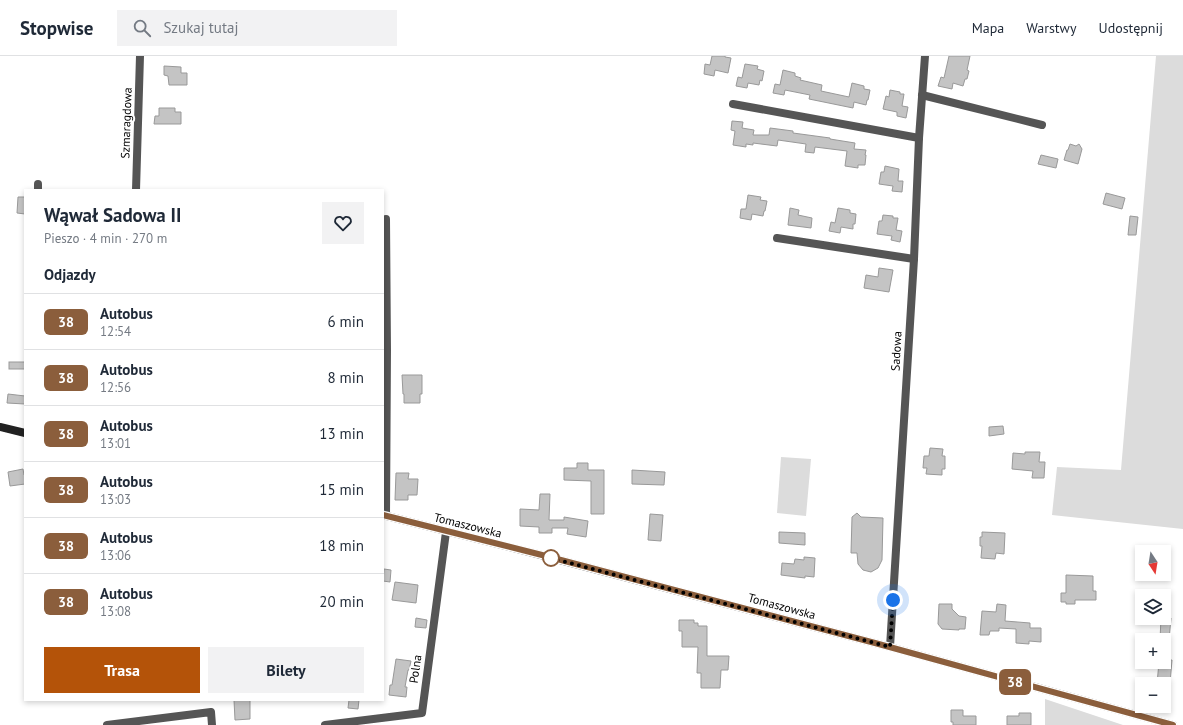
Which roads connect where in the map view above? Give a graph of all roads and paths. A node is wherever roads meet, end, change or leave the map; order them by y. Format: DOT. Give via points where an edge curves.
graph roads {
  1 [pos="140,56"];
  2 [pos="925,56"];
  3 [pos="922,95"];
  4 [pos="733,104"];
  5 [pos="1042,124"];
  6 [pos="919,138"];
  7 [pos="136,189"];
  8 [pos="386,219"];
  9 [pos="777,238"];
  10 [pos="914,259"];
  11 [pos="0,427"];
  12 [pos="24,432"];
  13 [pos="384,515"];
  14 [pos="446,532"];
  15 [pos="890,647"];
  16 [pos="107,725"];
  17 [pos="212,725"];
  18 [pos="325,725"];
  19 [pos="1173,725"];
  1 -- 7 [label="street, Szmaragdowa"];
  2 -- 3 [label="street, Sadowa"];
  3 -- 5 [label="street"];
  3 -- 6 [label="street, Sadowa"];
  4 -- 6 [label="street"];
  6 -- 10 [label="street, Sadowa"];
  8 -- 13 [label="street"];
  9 -- 10 [label="street"];
  10 -- 15 [label="street, Sadowa"];
  11 -- 12 [label="street"];
  13 -- 14 [label="street, Tomaszowska"];
  14 -- 15 [label="street, Tomaszowska"];
  14 -- 18 [label="street, Polna" via="422,713"];
  15 -- 19 [label="street, Tomaszowska"];
  16 -- 17 [label="street" via="211,712"];
}
